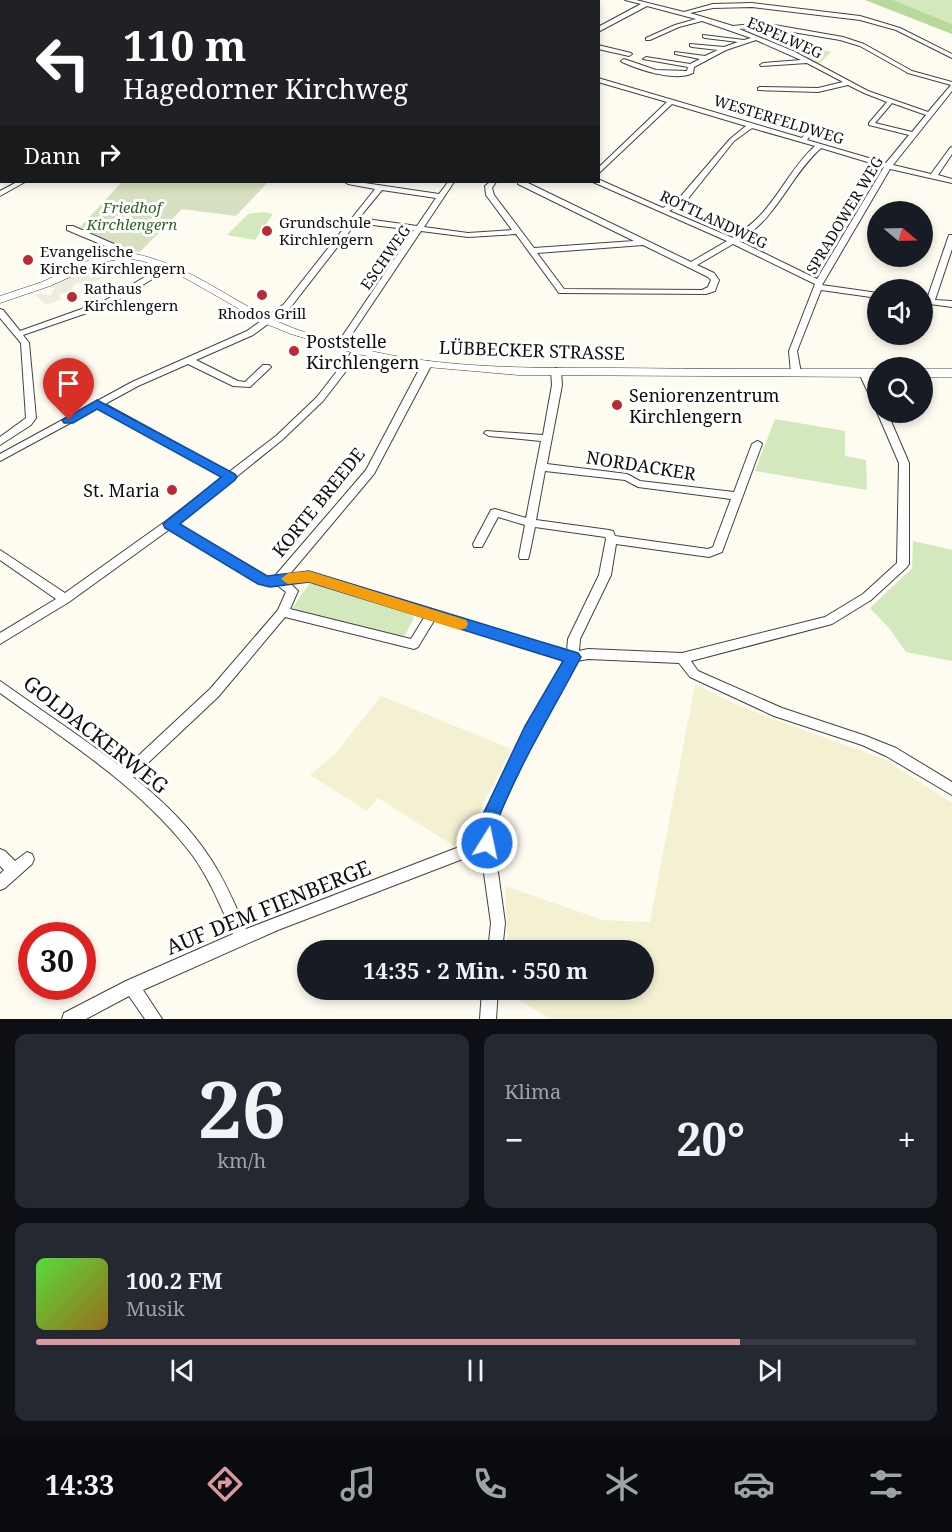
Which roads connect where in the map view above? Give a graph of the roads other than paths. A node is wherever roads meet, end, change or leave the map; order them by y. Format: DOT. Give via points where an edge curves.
graph roads {
  1 [pos="628,0"];
  2 [pos="646,4"];
  3 [pos="685,13"];
  4 [pos="703,19"];
  5 [pos="732,28"];
  6 [pos="600,29"];
  7 [pos="705,36"];
  8 [pos="756,38"];
  9 [pos="648,39"];
  10 [pos="745,42"];
  11 [pos="693,45"];
  12 [pos="600,47"];
  13 [pos="724,49"];
  14 [pos="629,54"];
  15 [pos="677,54"];
  16 [pos="952,56"];
  17 [pos="705,58"];
  18 [pos="646,59"];
  19 [pos="624,61"];
  20 [pos="808,61"];
  21 [pos="762,65"];
  22 [pos="692,66"];
  23 [pos="602,81"];
  24 [pos="848,83"];
  25 [pos="952,86"];
  26 [pos="760,90"];
  27 [pos="672,101"];
  28 [pos="891,102"];
  29 [pos="928,114"];
  30 [pos="752,125"];
  31 [pos="813,127"];
  32 [pos="913,134"];
  33 [pos="803,141"];
  34 [pos="819,146"];
  35 [pos="952,149"];
  36 [pos="888,166"];
  37 [pos="600,170"];
  38 [pos="933,177"];
  39 [pos="952,182"];
  40 [pos="15,183"];
  41 [pos="354,183"];
  42 [pos="450,183"];
  43 [pos="492,183"];
  44 [pos="523,183"];
  45 [pos="599,183"];
  46 [pos="380,187"];
  47 [pos="0,194"];
  48 [pos="441,196"];
  49 [pos="665,210"];
  50 [pos="354,220"];
  51 [pos="70,228"];
  52 [pos="420,231"];
  53 [pos="516,232"];
  54 [pos="952,237"];
  55 [pos="733,241"];
  56 [pos="645,242"];
  57 [pos="531,251"];
  58 [pos="116,255"];
  59 [pos="692,265"];
  60 [pos="168,267"];
  61 [pos="933,284"];
  62 [pos="818,285"];
  63 [pos="867,294"];
  64 [pos="0,300"];
  65 [pos="933,303"];
  66 [pos="952,304"];
  67 [pos="0,312"];
  68 [pos="268,321"];
  69 [pos="18,334"];
  70 [pos="339,346"];
  71 [pos="357,351"];
  72 [pos="188,360"];
  73 [pos="427,364"];
  74 [pos="266,367"];
  75 [pos="556,371"];
  76 [pos="796,373"];
  77 [pos="864,373"];
  78 [pos="933,373"];
  79 [pos="952,373"];
  80 [pos="867,379"];
  81 [pos="97,404"];
  82 [pos="887,423"];
  83 [pos="489,433"];
  84 [pos="545,438"];
  85 [pos="0,442"];
  86 [pos="757,444"];
  87 [pos="0,458"];
  88 [pos="540,467"];
  89 [pos="230,477"];
  90 [pos="738,496"];
  91 [pos="170,524"];
  92 [pos="531,524"];
  93 [pos="610,539"];
  94 [pos="478,544"];
  95 [pos="0,554"];
  96 [pos="524,556"];
  97 [pos="278,580"];
  98 [pos="65,599"];
  99 [pos="283,612"];
  100 [pos="430,615"];
  101 [pos="0,639"];
  102 [pos="573,657"];
  103 [pos="682,658"];
  104 [pos="0,686"];
  105 [pos="123,778"];
  106 [pos="952,789"];
  107 [pos="487,843"];
  108 [pos="0,856"];
  109 [pos="27,859"];
  110 [pos="14,870"];
  111 [pos="0,883"];
  112 [pos="242,937"];
  113 [pos="496,940"];
  114 [pos="131,986"];
  115 [pos="489,1000"];
  116 [pos="70,1019"];
  117 [pos="154,1019"];
  118 [pos="488,1019"];
  1 -- 2 [label="street, ESPELWEG"];
  2 -- 3 [label="street, ESPELWEG"];
  2 -- 6 [label="street"];
  3 -- 4 [label="street, ESPELWEG"];
  3 -- 16 [label="street" via="738,4 845,16 898,29"];
  4 -- 5 [label="street, ESPELWEG"];
  4 -- 9 [label="street"];
  5 -- 8 [label="street, ESPELWEG"];
  5 -- 25 [label="street" via="763,25 841,38 862,45 910,72"];
  7 -- 10 [label="street"];
  8 -- 10 [label="street"];
  8 -- 20 [label="street, ESPELWEG"];
  10 -- 13 [label="street"];
  11 -- 13 [label="street"];
  12 -- 14 [label="street"];
  13 -- 17 [label="street"];
  15 -- 17 [label="street"];
  17 -- 22 [label="street"];
  18 -- 22 [label="street"];
  19 -- 22 [label="street" via="640,69 682,74 690,73"];
  20 -- 21 [label="street"];
  20 -- 24 [label="street, ESPELWEG"];
  23 -- 27 [label="street, WESTERFELDWEG"];
  24 -- 26 [label="street" via="818,90"];
  24 -- 28 [label="street, ESPELWEG"];
  25 -- 29 [label="street, SPRADOWER WEG"];
  27 -- 30 [label="street, WESTERFELDWEG"];
  27 -- 37 [label="street"];
  28 -- 29 [label="street, ESPELWEG"];
  28 -- 32 [label="street" via="871,124"];
  29 -- 32 [label="street, SPRADOWER WEG"];
  30 -- 33 [label="street, WESTERFELDWEG"];
  30 -- 49 [label="street" via="732,140 684,198"];
  31 -- 33 [label="street"];
  32 -- 36 [label="street, SPRADOWER WEG"];
  33 -- 34 [label="street, WESTERFELDWEG"];
  34 -- 36 [label="street, WESTERFELDWEG"];
  34 -- 55 [label="street" via="805,157 760,221"];
  35 -- 38 [label="street"];
  36 -- 38 [label="street, WESTERFELDWEG"];
  36 -- 62 [label="street, SPRADOWER WEG"];
  38 -- 39 [label="street, WESTERFELDWEG"];
  40 -- 47 [label="street"];
  41 -- 46 [label="street"];
  42 -- 48 [label="street, ESCHWEG"];
  43 -- 53 [label="street" via="488,191"];
  44 -- 56 [label="street"];
  45 -- 49 [label="street, ROTTLANDWEG"];
  46 -- 48 [label="street"];
  46 -- 50 [label="street"];
  48 -- 52 [label="street, ESCHWEG"];
  49 -- 55 [label="street, ROTTLANDWEG"];
  50 -- 52 [label="street"];
  50 -- 68 [label="street" via="287,306"];
  51 -- 58 [label="street" via="113,247"];
  52 -- 53 [label="street" via="482,235"];
  52 -- 70 [label="street, ESCHWEG"];
  53 -- 57 [label="street"];
  54 -- 61 [label="street"];
  55 -- 59 [label="street"];
  55 -- 62 [label="street, ROTTLANDWEG"];
  56 -- 57 [label="street"];
  56 -- 59 [label="street"];
  57 -- 59 [label="street" via="566,292 712,289 714,278"];
  58 -- 60 [label="street, LÜBBECKER STRASSE" via="134,256"];
  58 -- 64 [label="street, LÜBBECKER STRASSE"];
  60 -- 68 [label="street, LÜBBECKER STRASSE" via="217,290"];
  60 -- 69 [label="street" via="107,303"];
  62 -- 63 [label="street, ROTTLANDWEG"];
  62 -- 76 [label="street, SPRADOWER WEG" via="793,351"];
  65 -- 66 [label="street"];
  67 -- 69 [label="street"];
  68 -- 70 [label="street, LÜBBECKER STRASSE"];
  68 -- 72 [label="street"];
  69 -- 85 [label="street" via="25,343 31,418"];
  70 -- 71 [label="street, LÜBBECKER STRASSE"];
  71 -- 73 [label="street, LÜBBECKER STRASSE"];
  71 -- 89 [label="street" via="320,399"];
  72 -- 74 [label="street" via="247,386"];
  72 -- 81 [label="street"];
  73 -- 75 [label="street, LÜBBECKER STRASSE"];
  73 -- 97 [label="street, KORTE BREEDE" via="370,472"];
  75 -- 76 [label="street, LÜBBECKER STRASSE"];
  75 -- 84 [label="street"];
  76 -- 77 [label="street, LÜBBECKER STRASSE"];
  77 -- 80 [label="street"];
  78 -- 79 [label="street"];
  81 -- 87 [label="street"];
  81 -- 89 [label="street"];
  82 -- 103 [label="street" via="904,463 903,564 867,597 828,621"];
  83 -- 84 [label="street"];
  84 -- 88 [label="street"];
  86 -- 90 [label="street"];
  88 -- 90 [label="street, NORDACKER"];
  88 -- 92 [label="street"];
  89 -- 91 [label="street"];
  90 -- 93 [label="street" via="718,549 709,553"];
  91 -- 97 [label="street" via="263,580"];
  91 -- 98 [label="street"];
  92 -- 93 [label="street" via="609,534"];
  92 -- 94 [label="street" via="495,513"];
  92 -- 96 [label="street"];
  93 -- 102 [label="street" via="605,575 574,639"];
  95 -- 98 [label="street"];
  97 -- 99 [label="street, KORTE BREEDE" via="292,591"];
  97 -- 100 [label="street" via="309,576"];
  98 -- 101 [label="street"];
  99 -- 100 [label="street" via="414,644"];
  99 -- 105 [label="street" via="214,693"];
  100 -- 102 [label="street"];
  102 -- 103 [label="street" via="588,654"];
  102 -- 107 [label="street" via="531,731 492,814 487,825"];
  103 -- 106 [label="street" via="694,674 778,712 891,752"];
  104 -- 105 [label="street, GOLDACKERWEG"];
  105 -- 112 [label="street, GOLDACKERWEG" via="161,810 197,851 214,876"];
  107 -- 112 [label="street, AUF DEM FIENBERGE"];
  107 -- 113 [label="street" via="498,923"];
  108 -- 110 [label="street"];
  109 -- 110 [label="street"];
  110 -- 111 [label="street"];
  112 -- 114 [label="street, AUF DEM FIENBERGE"];
  114 -- 116 [label="street, AUF DEM FIENBERGE"];
  114 -- 117 [label="street"];
  115 -- 118 [label="street"];
}
